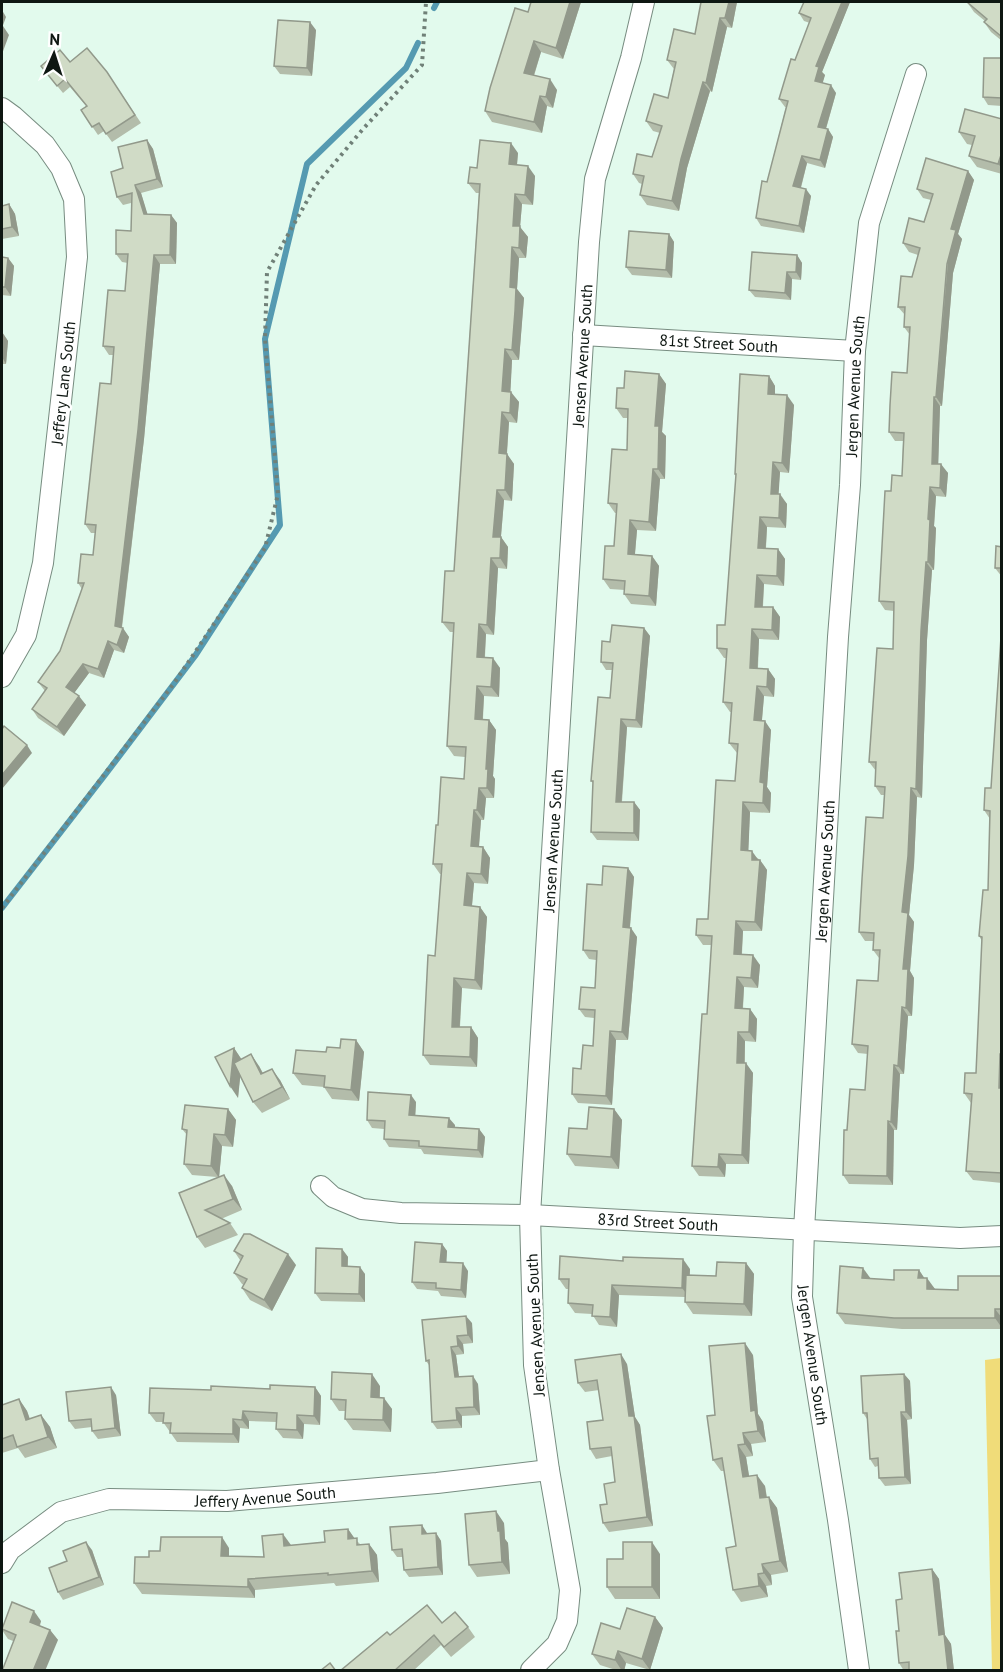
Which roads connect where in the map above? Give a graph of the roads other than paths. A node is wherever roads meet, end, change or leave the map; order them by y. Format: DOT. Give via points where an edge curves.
graph roads {
  1 [pos="644,2"];
  2 [pos="916,74"];
  3 [pos="2,108"];
  4 [pos="583,335"];
  5 [pos="855,351"];
  6 [pos="2,677"];
  7 [pos="321,1186"];
  8 [pos="530,1215"];
  9 [pos="804,1230"];
  10 [pos="1002,1236"];
  11 [pos="549,1470"];
  12 [pos="2,1563"];
  13 [pos="531,1671"];
  14 [pos="859,1671"];
  1 -- 4 [label="street, Jensen Avenue South" via="595,179"];
  2 -- 5 [label="street, Jergen Avenue South" via="869,223"];
  3 -- 6 [label="street, Jeffery Lane South" via="45,145 61,168 74,199 77,257 43,563 26,635"];
  4 -- 5 [label="street, 81st Street South"];
  4 -- 8 [label="street, Jensen Avenue South"];
  5 -- 9 [label="street, Jergen Avenue South"];
  7 -- 8 [label="street, 83rd Street South" via="333,1197 362,1209"];
  8 -- 9 [label="street, 83rd Street South"];
  8 -- 11 [label="street, Jensen Avenue South" via="534,1365"];
  9 -- 10 [label="street, 83rd Street South" via="960,1238"];
  9 -- 14 [label="street, Jergen Avenue South" via="802,1297"];
  11 -- 12 [label="street, Jeffery Avenue South" via="226,1501 109,1499 61,1512 10,1550"];
  11 -- 13 [label="street, Jensen Avenue South" via="570,1590 567,1621 557,1644"];
}
